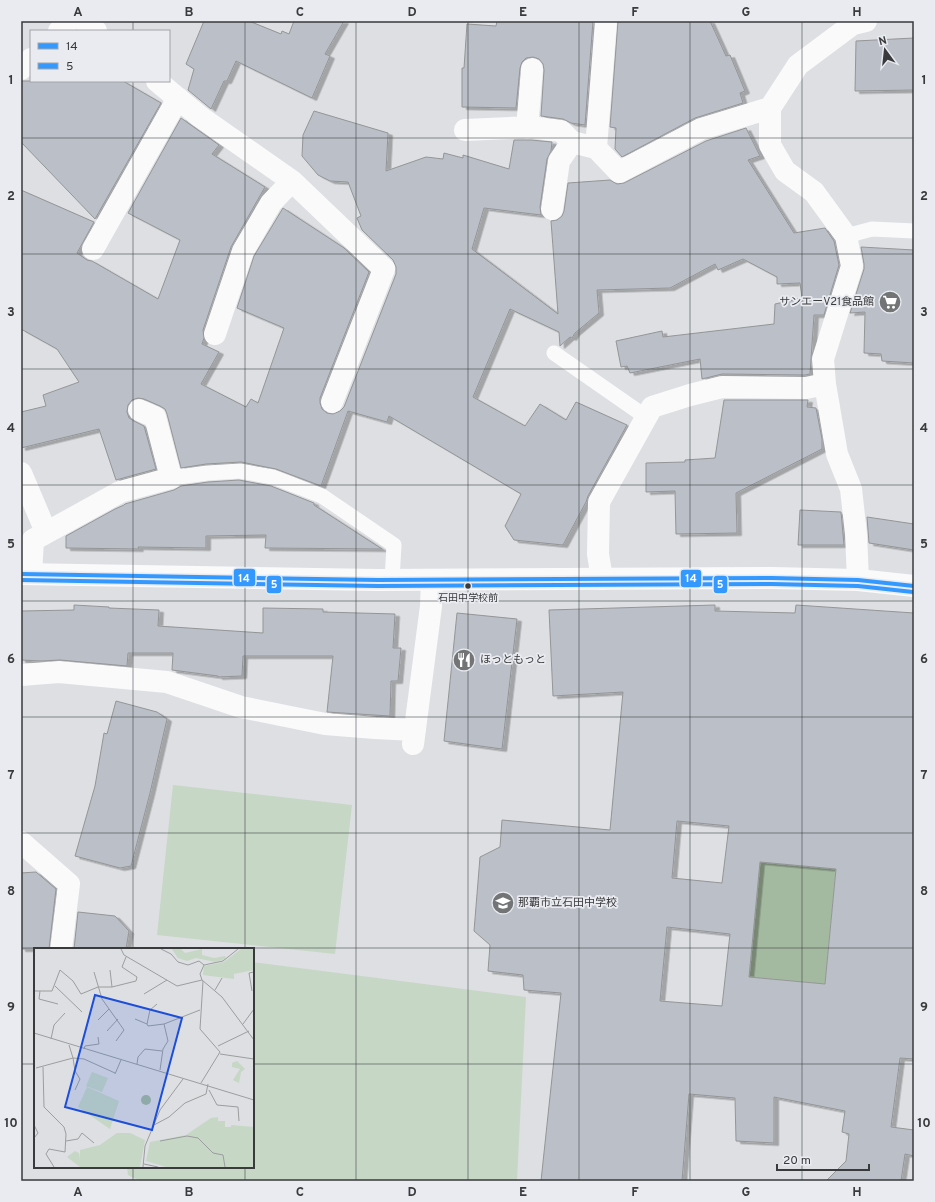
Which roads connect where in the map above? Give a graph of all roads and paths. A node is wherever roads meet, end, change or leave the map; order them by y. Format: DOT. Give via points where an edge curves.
graph roads {
  1 [pos="69,21"];
  2 [pos="84,21"];
  3 [pos="606,21"];
  4 [pos="866,21"];
  5 [pos="60,30"];
  6 [pos="95,30"];
  7 [pos="30,60"];
  8 [pos="21,69"];
  9 [pos="532,70"];
  10 [pos="158,82"];
  11 [pos="178,98"];
  12 [pos="770,108"];
  13 [pos="527,128"];
  14 [pos="465,130"];
  15 [pos="572,142"];
  16 [pos="596,148"];
  17 [pos="292,181"];
  18 [pos="552,209"];
  19 [pos="914,231"];
  20 [pos="846,236"];
  21 [pos="93,249"];
  22 [pos="215,334"];
  23 [pos="554,353"];
  24 [pos="825,384"];
  25 [pos="332,402"];
  26 [pos="139,410"];
  27 [pos="646,417"];
  28 [pos="21,473"];
  29 [pos="171,478"];
  30 [pos="46,532"];
  31 [pos="26,574"];
  32 [pos="602,579"];
  33 [pos="392,580"];
  34 [pos="432,580"];
  35 [pos="858,580"];
  36 [pos="914,586"];
  37 [pos="21,675"];
  38 [pos="21,842"];
  39 [pos="61,948"];
  1 -- 5 [label="street"];
  2 -- 6 [label="street"];
  3 -- 16 [label="street"];
  4 -- 12 [label="street" via="853,24 798,65"];
  7 -- 8 [label="street"];
  9 -- 13 [label="street"];
  10 -- 11 [label="street"];
  11 -- 17 [label="street" via="199,116"];
  11 -- 21 [label="street"];
  12 -- 16 [label="street" via="701,129 619,172"];
  12 -- 20 [label="street" via="770,145 785,171 814,192"];
  13 -- 14 [label="street"];
  13 -- 15 [label="street" via="561,131"];
  15 -- 16 [label="street"];
  15 -- 18 [label="street" via="559,161"];
  17 -- 22 [label="street" via="271,203 243,251"];
  17 -- 25 [label="street" via="384,269"];
  19 -- 20 [label="lane" via="872,229"];
  20 -- 24 [label="street" via="852,266 823,359"];
  23 -- 27 [label="lane"];
  24 -- 27 [label="street" via="806,388 722,387 652,407"];
  24 -- 35 [label="street" via="837,454 852,489"];
  26 -- 29 [label="street" via="155,417"];
  27 -- 32 [label="street" via="599,502 598,554"];
  28 -- 30 [label="street"];
  29 -- 30 [label="street" via="120,492"];
  29 -- 33 [label="lane" via="240,472 273,477 322,496 394,545"];
  30 -- 31 [label="street" via="33,540"];
  31 -- 33 [label="street"];
  32 -- 34 [label="street"];
  32 -- 35 [label="street"];
  33 -- 34 [label="street"];
  34 -- 37 [label="street" via="414,737 375,728 325,724 241,707 166,682 59,672"];
  35 -- 36 [label="street"];
  38 -- 39 [label="street" via="69,884"];
}
